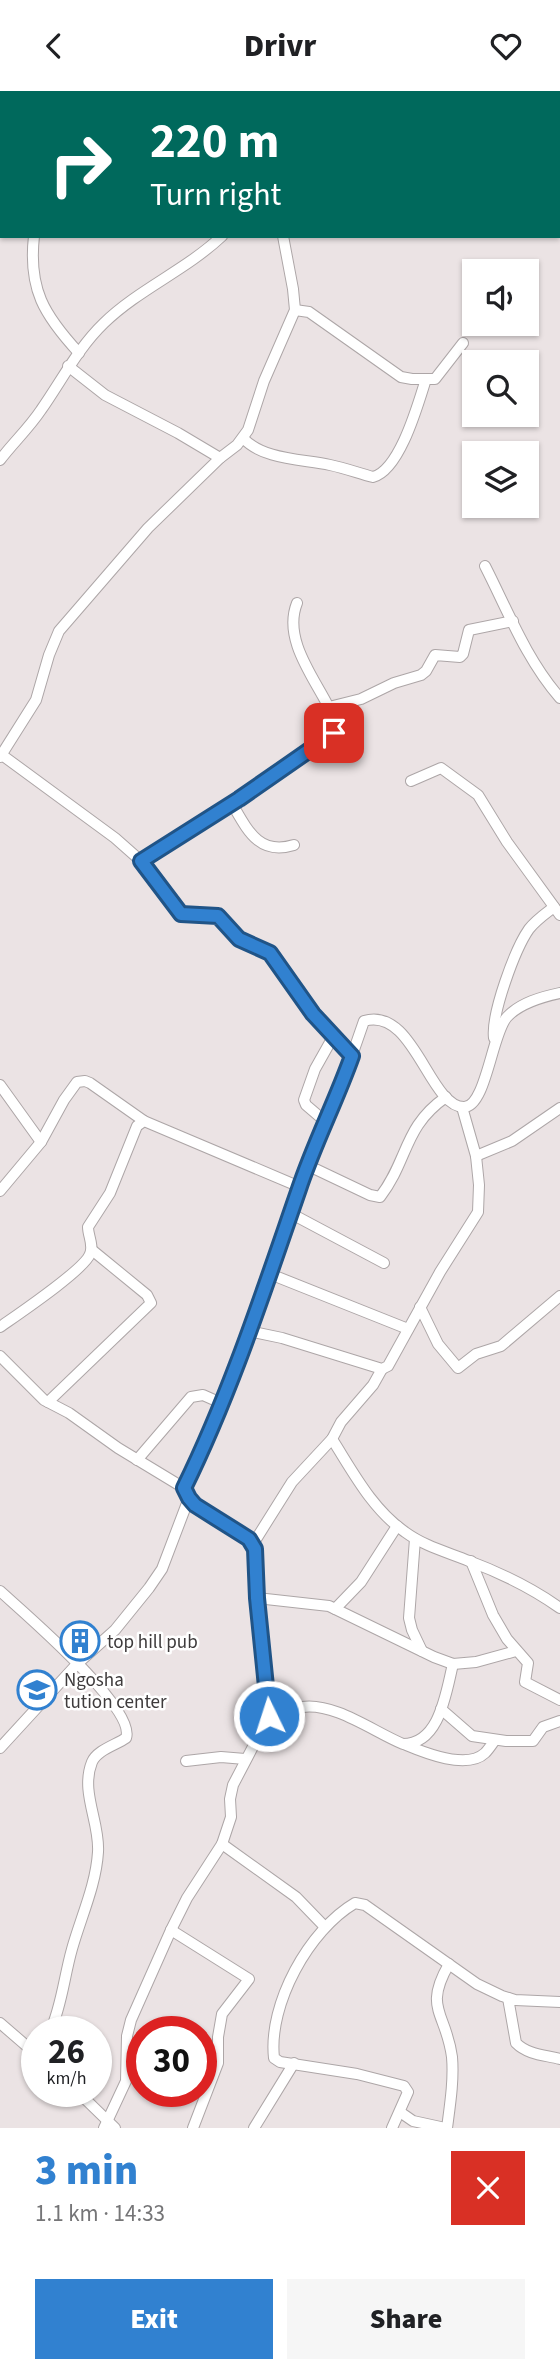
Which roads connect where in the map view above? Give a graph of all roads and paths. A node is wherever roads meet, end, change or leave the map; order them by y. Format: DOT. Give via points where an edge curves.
graph roads {
  1 [pos="34,238"];
  2 [pos="220,238"];
  3 [pos="283,238"];
  4 [pos="295,310"];
  5 [pos="463,342"];
  6 [pos="79,353"];
  7 [pos="68,366"];
  8 [pos="426,379"];
  9 [pos="243,437"];
  10 [pos="220,458"];
  11 [pos="0,459"];
  12 [pos="485,566"];
  13 [pos="297,603"];
  14 [pos="513,621"];
  15 [pos="560,698"];
  16 [pos="329,707"];
  17 [pos="1,756"];
  18 [pos="411,781"];
  19 [pos="232,802"];
  20 [pos="295,845"];
  21 [pos="141,861"];
  22 [pos="557,911"];
  23 [pos="560,993"];
  24 [pos="333,1037"];
  25 [pos="494,1044"];
  26 [pos="352,1056"];
  27 [pos="0,1085"];
  28 [pos="446,1097"];
  29 [pos="462,1107"];
  30 [pos="560,1108"];
  31 [pos="144,1121"];
  32 [pos="327,1123"];
  33 [pos="41,1142"];
  34 [pos="475,1156"];
  35 [pos="309,1165"];
  36 [pos="299,1187"];
  37 [pos="1,1188"];
  38 [pos="290,1213"];
  39 [pos="92,1250"];
  40 [pos="384,1263"];
  41 [pos="270,1274"];
  42 [pos="560,1296"];
  43 [pos="420,1307"];
  44 [pos="0,1328"];
  45 [pos="408,1329"];
  46 [pos="250,1331"];
  47 [pos="0,1356"];
  48 [pos="382,1369"];
  49 [pos="5,1370"];
  50 [pos="48,1402"];
  51 [pos="221,1403"];
  52 [pos="332,1439"];
  53 [pos="137,1460"];
  54 [pos="186,1493"];
  55 [pos="397,1526"];
  56 [pos="415,1539"];
  57 [pos="253,1544"];
  58 [pos="471,1561"];
  59 [pos="0,1591"];
  60 [pos="257,1598"];
  61 [pos="560,1608"];
  62 [pos="335,1609"];
  63 [pos="422,1651"];
  64 [pos="516,1651"];
  65 [pos="77,1664"];
  66 [pos="453,1664"];
  67 [pos="560,1700"];
  68 [pos="441,1709"];
  69 [pos="271,1718"];
  70 [pos="560,1722"];
  71 [pos="495,1739"];
  72 [pos="403,1745"];
  73 [pos="0,1748"];
  74 [pos="245,1759"];
  75 [pos="186,1761"];
  76 [pos="222,1844"];
  77 [pos="325,1927"];
  78 [pos="171,1930"];
  79 [pos="449,1963"];
  80 [pos="508,1998"];
  81 [pos="560,2002"];
  82 [pos="56,2016"];
  83 [pos="0,2023"];
  84 [pos="21,2041"];
  85 [pos="560,2059"];
  86 [pos="294,2063"];
  87 [pos="90,2107"];
  88 [pos="400,2112"];
  89 [pos="105,2124"];
  90 [pos="115,2128"];
  91 [pos="193,2128"];
  92 [pos="254,2128"];
  93 [pos="392,2128"];
  94 [pos="446,2128"];
  1 -- 6 [label="street" via="33,269 39,296 55,328"];
  2 -- 6 [label="street" via="108,319"];
  3 -- 4 [label="street"];
  4 -- 8 [label="street" via="313,315 401,376"];
  4 -- 9 [label="street"];
  5 -- 8 [label="street" via="438,377"];
  6 -- 7 [label="street"];
  7 -- 10 [label="street" via="105,395"];
  7 -- 11 [label="street" via="41,409"];
  8 -- 9 [label="street" via="394,458 373,477 257,449"];
  9 -- 10 [label="street"];
  10 -- 17 [label="street" via="132,546 57,635 36,700"];
  12 -- 14 [label="street"];
  13 -- 16 [label="street" via="293,614 301,656"];
  14 -- 15 [label="street" via="543,678"];
  14 -- 16 [label="street" via="469,630 460,657 436,655 421,675"];
  16 -- 19 [label="street" via="338,729"];
  17 -- 21 [label="street"];
  18 -- 22 [label="street" via="441,768 478,795"];
  19 -- 20 [label="street" via="263,845 279,849"];
  19 -- 21 [label="street"];
  21 -- 24 [label="street" via="181,914 218,916 239,939 270,953"];
  22 -- 25 [label="street" via="537,921 524,936 497,1010"];
  23 -- 25 [label="street" via="518,1008 503,1021"];
  24 -- 26 [label="street"];
  24 -- 32 [label="street" via="305,1093 306,1105"];
  25 -- 29 [label="street" via="478,1094 471,1105"];
  26 -- 28 [label="street" via="364,1021 385,1021 406,1039"];
  26 -- 32 [label="street"];
  27 -- 33 [label="street"];
  28 -- 29 [label="street"];
  28 -- 35 [label="street" via="416,1124 400,1165 380,1197"];
  29 -- 34 [label="street"];
  30 -- 34 [label="street" via="512,1141"];
  31 -- 33 [label="street" via="80,1080"];
  31 -- 36 [label="street"];
  31 -- 39 [label="street" via="137,1126 110,1193 88,1227"];
  32 -- 35 [label="street"];
  33 -- 37 [label="street"];
  34 -- 43 [label="street" via="478,1212"];
  35 -- 36 [label="street"];
  36 -- 38 [label="street"];
  38 -- 40 [label="street"];
  38 -- 41 [label="street"];
  39 -- 44 [label="street" via="69,1276"];
  39 -- 50 [label="street" via="151,1303"];
  41 -- 45 [label="street"];
  41 -- 46 [label="street"];
  42 -- 43 [label="street" via="501,1346 477,1354 458,1368 438,1344"];
  43 -- 45 [label="street"];
  45 -- 48 [label="street"];
  46 -- 48 [label="street"];
  46 -- 51 [label="street"];
  47 -- 49 [label="street"];
  48 -- 52 [label="street"];
  49 -- 50 [label="street"];
  50 -- 53 [label="street"];
  51 -- 53 [label="street" via="203,1395 191,1397"];
  51 -- 54 [label="street"];
  52 -- 55 [label="street" via="371,1500"];
  52 -- 57 [label="street" via="292,1482"];
  53 -- 54 [label="street"];
  54 -- 57 [label="street" via="213,1518"];
  54 -- 65 [label="street" via="162,1569 115,1630"];
  55 -- 56 [label="street"];
  55 -- 62 [label="street" via="361,1582"];
  56 -- 58 [label="street"];
  56 -- 63 [label="street" via="409,1618"];
  57 -- 60 [label="street"];
  58 -- 61 [label="street" via="530,1588"];
  58 -- 64 [label="street" via="493,1615"];
  59 -- 65 [label="street"];
  60 -- 62 [label="street"];
  60 -- 74 [label="street" via="269,1716"];
  62 -- 63 [label="street"];
  63 -- 66 [label="street"];
  64 -- 66 [label="street"];
  64 -- 67 [label="street" via="528,1663 525,1683"];
  65 -- 73 [label="street"];
  65 -- 82 [label="street" via="110,1698 128,1733 94,1758 89,1774 98,1839 96,1871"];
  66 -- 68 [label="street"];
  68 -- 71 [label="street" via="466,1733"];
  68 -- 72 [label="street" via="423,1739"];
  69 -- 72 [label="street" via="299,1707 317,1708 343,1714"];
  70 -- 71 [label="street" via="542,1727 533,1741"];
  71 -- 72 [label="street" via="482,1756 468,1759 434,1756"];
  74 -- 75 [label="street"];
  74 -- 76 [label="street" via="230,1792 231,1817"];
  76 -- 77 [label="street" via="296,1897"];
  76 -- 78 [label="street"];
  77 -- 79 [label="street" via="352,1905 365,1905"];
  77 -- 86 [label="street" via="298,1965 275,2025 274,2058"];
  78 -- 89 [label="street" via="131,2020 126,2081"];
  78 -- 91 [label="street" via="249,1979 222,2014 218,2063"];
  79 -- 80 [label="street" via="477,1984"];
  79 -- 94 [label="street" via="435,2000 452,2060"];
  80 -- 81 [label="street"];
  80 -- 85 [label="street" via="516,2043 538,2055"];
  83 -- 84 [label="street"];
  86 -- 88 [label="street" via="404,2086 408,2092"];
  86 -- 92 [label="street"];
  87 -- 89 [label="street"];
  88 -- 93 [label="street"];
  88 -- 94 [label="street" via="413,2121"];
  89 -- 90 [label="street"];
}
